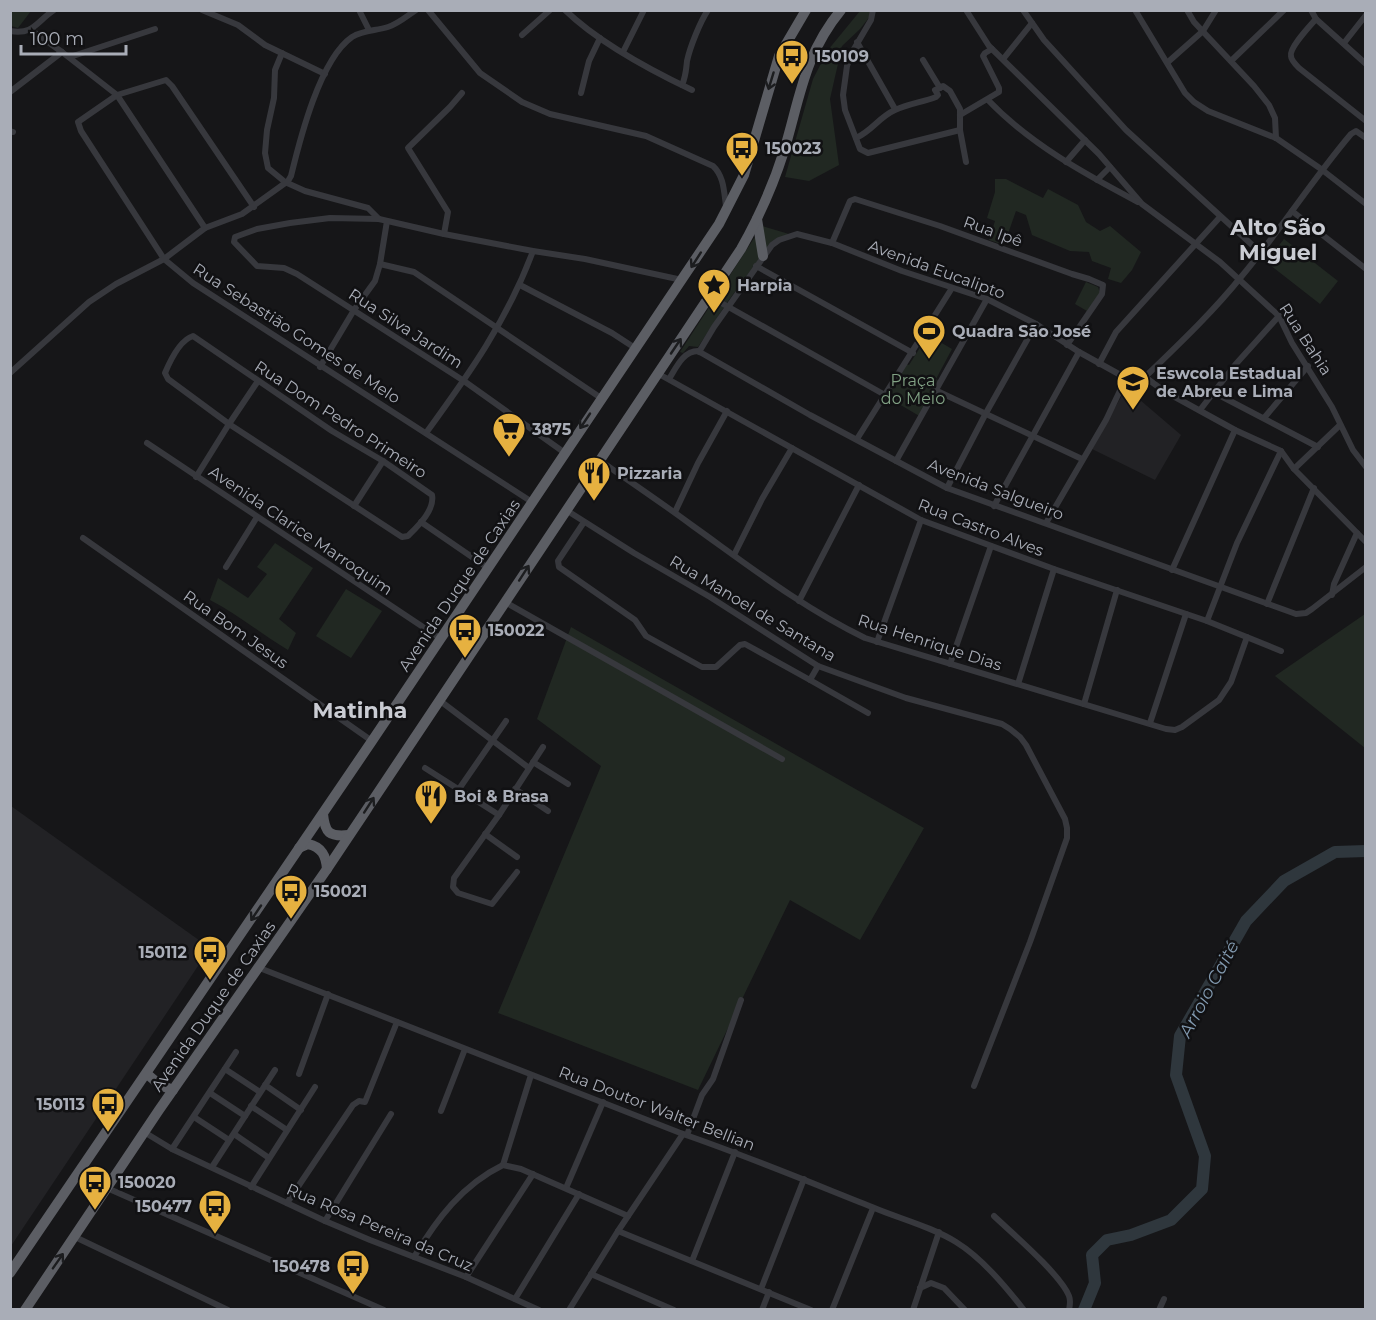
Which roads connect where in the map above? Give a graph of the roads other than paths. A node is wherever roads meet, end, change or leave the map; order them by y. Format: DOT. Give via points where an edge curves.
graph roads {
  1 [pos="54,10"];
  2 [pos="202,10"];
  3 [pos="359,10"];
  4 [pos="416,10"];
  5 [pos="428,10"];
  6 [pos="550,10"];
  7 [pos="565,10"];
  8 [pos="579,10"];
  9 [pos="644,10"];
  10 [pos="708,10"];
  11 [pos="806,10"];
  12 [pos="841,10"];
  13 [pos="873,10"];
  14 [pos="966,10"];
  15 [pos="1023,10"];
  16 [pos="1135,10"];
  17 [pos="1187,10"];
  18 [pos="1216,10"];
  19 [pos="1284,10"];
  20 [pos="1311,10"];
  21 [pos="1365,15"];
  22 [pos="573,17"];
  23 [pos="1316,19"];
  24 [pos="1032,23"];
  25 [pos="155,29"];
  26 [pos="30,30"];
  27 [pos="369,30"];
  28 [pos="1203,31"];
  29 [pos="10,32"];
  30 [pos="522,35"];
  31 [pos="600,38"];
  32 [pos="857,42"];
  33 [pos="1344,43"];
  34 [pos="992,49"];
  35 [pos="62,52"];
  36 [pos="622,52"];
  37 [pos="282,53"];
  38 [pos="70,57"];
  39 [pos="1004,58"];
  40 [pos="923,60"];
  41 [pos="1231,61"];
  42 [pos="1168,62"];
  43 [pos="1365,64"];
  44 [pos="325,74"];
  45 [pos="682,85"];
  46 [pos="940,88"];
  47 [pos="692,90"];
  48 [pos="10,92"];
  49 [pos="462,93"];
  50 [pos="581,93"];
  51 [pos="117,95"];
  52 [pos="988,100"];
  53 [pos="895,109"];
  54 [pos="960,115"];
  55 [pos="1365,121"];
  56 [pos="960,129"];
  57 [pos="856,138"];
  58 [pos="1276,138"];
  59 [pos="1365,138"];
  60 [pos="1085,140"];
  61 [pos="966,162"];
  62 [pos="1066,162"];
  63 [pos="1110,167"];
  64 [pos="1321,169"];
  65 [pos="1097,180"];
  66 [pos="285,182"];
  67 [pos="1142,204"];
  68 [pos="1365,204"];
  69 [pos="254,207"];
  70 [pos="727,210"];
  71 [pos="1292,211"];
  72 [pos="1220,217"];
  73 [pos="757,219"];
  74 [pos="383,220"];
  75 [pos="205,228"];
  76 [pos="444,234"];
  77 [pos="832,243"];
  78 [pos="1197,244"];
  79 [pos="533,251"];
  80 [pos="1261,253"];
  81 [pos="763,256"];
  82 [pos="164,259"];
  83 [pos="380,264"];
  84 [pos="756,266"];
  85 [pos="1365,269"];
  86 [pos="1239,279"];
  87 [pos="682,280"];
  88 [pos="520,285"];
  89 [pos="952,288"];
  90 [pos="709,296"];
  91 [pos="987,298"];
  92 [pos="729,307"];
  93 [pos="354,310"];
  94 [pos="1279,316"];
  95 [pos="1036,324"];
  96 [pos="497,329"];
  97 [pos="1067,345"];
  98 [pos="635,348"];
  99 [pos="699,352"];
  100 [pos="1079,352"];
  101 [pos="913,353"];
  102 [pos="1099,364"];
  103 [pos="1308,366"];
  104 [pos="320,367"];
  105 [pos="657,372"];
  106 [pos="10,373"];
  107 [pos="1145,377"];
  108 [pos="1126,378"];
  109 [pos="669,379"];
  110 [pos="258,381"];
  111 [pos="464,381"];
  112 [pos="936,390"];
  113 [pos="1214,392"];
  114 [pos="885,394"];
  115 [pos="601,398"];
  116 [pos="1200,410"];
  117 [pos="727,411"];
  118 [pos="986,413"];
  119 [pos="1264,418"];
  120 [pos="229,424"];
  121 [pos="1340,425"];
  122 [pos="1235,430"];
  123 [pos="426,433"];
  124 [pos="1033,436"];
  125 [pos="857,439"];
  126 [pos="147,443"];
  127 [pos="1318,447"];
  128 [pos="792,448"];
  129 [pos="1281,451"];
  130 [pos="565,453"];
  131 [pos="1082,459"];
  132 [pos="599,460"];
  133 [pos="383,461"];
  134 [pos="896,461"];
  135 [pos="1365,466"];
  136 [pos="1294,470"];
  137 [pos="196,477"];
  138 [pos="859,486"];
  139 [pos="1314,488"];
  140 [pos="947,489"];
  141 [pos="531,502"];
  142 [pos="354,506"];
  143 [pos="994,506"];
  144 [pos="566,510"];
  145 [pos="675,513"];
  146 [pos="257,517"];
  147 [pos="921,520"];
  148 [pos="421,522"];
  149 [pos="584,522"];
  150 [pos="1046,523"];
  151 [pos="1357,533"];
  152 [pos="83,538"];
  153 [pos="1365,542"];
  154 [pos="991,546"];
  155 [pos="734,555"];
  156 [pos="226,567"];
  157 [pos="1365,567"];
  158 [pos="488,568"];
  159 [pos="1054,570"];
  160 [pos="1172,570"];
  161 [pos="1221,586"];
  162 [pos="1117,590"];
  163 [pos="1332,595"];
  164 [pos="799,601"];
  165 [pos="505,602"];
  166 [pos="1267,604"];
  167 [pos="1185,614"];
  168 [pos="1207,621"];
  169 [pos="1247,637"];
  170 [pos="441,639"];
  171 [pos="877,642"];
  172 [pos="1281,651"];
  173 [pos="950,663"];
  174 [pos="818,666"];
  175 [pos="810,680"];
  176 [pos="1018,684"];
  177 [pos="439,699"];
  178 [pos="1084,704"];
  179 [pos="868,713"];
  180 [pos="506,721"];
  181 [pos="1150,723"];
  182 [pos="494,739"];
  183 [pos="372,741"];
  184 [pos="543,747"];
  185 [pos="782,759"];
  186 [pos="531,765"];
  187 [pos="425,768"];
  188 [pos="568,784"];
  189 [pos="459,789"];
  190 [pos="515,789"];
  191 [pos="548,811"];
  192 [pos="323,814"];
  193 [pos="499,815"];
  194 [pos="485,834"];
  195 [pos="349,835"];
  196 [pos="299,848"];
  197 [pos="517,857"];
  198 [pos="327,869"];
  199 [pos="517,872"];
  200 [pos="257,967"];
  201 [pos="328,994"];
  202 [pos="741,1000"];
  203 [pos="398,1022"];
  204 [pos="465,1049"];
  205 [pos="236,1052"];
  206 [pos="225,1069"];
  207 [pos="274,1070"];
  208 [pos="147,1074"];
  209 [pos="299,1074"];
  210 [pos="531,1075"];
  211 [pos="265,1085"];
  212 [pos="974,1086"];
  213 [pos="315,1087"];
  214 [pos="173,1090"];
  215 [pos="210,1092"];
  216 [pos="261,1092"];
  217 [pos="603,1102"];
  218 [pos="251,1106"];
  219 [pos="301,1110"];
  220 [pos="441,1111"];
  221 [pos="391,1114"];
  222 [pos="245,1116"];
  223 [pos="194,1117"];
  224 [pos="287,1130"];
  225 [pos="144,1132"];
  226 [pos="685,1135"];
  227 [pos="231,1137"];
  228 [pos="172,1149"];
  229 [pos="735,1152"];
  230 [pos="269,1158"];
  231 [pos="503,1165"];
  232 [pos="212,1167"];
  233 [pos="533,1174"];
  234 [pos="804,1179"];
  235 [pos="251,1187"];
  236 [pos="107,1188"];
  237 [pos="566,1188"];
  238 [pos="579,1194"];
  239 [pos="287,1203"];
  240 [pos="873,1208"];
  241 [pos="628,1216"];
  242 [pos="994,1216"];
  243 [pos="325,1221"];
  244 [pos="618,1231"];
  245 [pos="939,1232"];
  246 [pos="75,1237"];
  247 [pos="414,1257"];
  248 [pos="692,1261"];
  249 [pos="10,1273"];
  250 [pos="591,1274"];
  251 [pos="466,1278"];
  252 [pos="920,1288"];
  253 [pos="761,1289"];
  254 [pos="769,1292"];
  255 [pos="515,1299"];
  256 [pos="1164,1299"];
  257 [pos="26,1309"];
  258 [pos="228,1310"];
  259 [pos="384,1310"];
  260 [pos="539,1310"];
  261 [pos="569,1310"];
  262 [pos="674,1310"];
  263 [pos="762,1310"];
  264 [pos="811,1310"];
  265 [pos="832,1310"];
  266 [pos="913,1310"];
  267 [pos="965,1310"];
  268 [pos="1024,1310"];
  269 [pos="1069,1310"];
  270 [pos="1159,1310"];
  1 -- 26 [label="street"];
  2 -- 37 [label="street" via="238,25"];
  3 -- 27 [label="street"];
  4 -- 27 [label="street" via="388,27"];
  5 -- 70 [label="street" via="480,73 522,102 550,114 646,136 713,166 722,179"];
  6 -- 30 [label="street"];
  7 -- 22 [label="street"];
  8 -- 22 [label="street"];
  9 -- 36 [label="street"];
  10 -- 45 [label="street" via="690,52"];
  11 -- 70 [label="highway, Avenida Duque de Caxias, one-way" via="779,56 744,175"];
  12 -- 73 [label="highway, Avenida Duque de Caxias" via="811,58 776,174"];
  13 -- 32 [label="street"];
  14 -- 34 [label="street, Rua Bahia"];
  15 -- 24 [label="street"];
  16 -- 42 [label="street"];
  17 -- 28 [label="street"];
  18 -- 28 [label="street"];
  19 -- 41 [label="street"];
  20 -- 23 [label="street"];
  21 -- 33 [label="street"];
  22 -- 31 [label="street"];
  23 -- 33 [label="street"];
  23 -- 55 [label="street" via="1294,46 1291,57 1299,68"];
  24 -- 39 [label="street"];
  24 -- 72 [label="street" via="1126,130"];
  25 -- 38 [label="street"];
  26 -- 29 [label="street"];
  26 -- 35 [label="street"];
  27 -- 44 [label="street" via="348,41"];
  28 -- 41 [label="street"];
  28 -- 42 [label="street"];
  31 -- 36 [label="street"];
  31 -- 50 [label="street"];
  32 -- 53 [label="street"];
  32 -- 57 [label="street" via="847,66 843,95"];
  33 -- 43 [label="street"];
  34 -- 39 [label="street, Rua Bahia"];
  34 -- 52 [label="street" via="983,56 999,90"];
  35 -- 38 [label="street"];
  35 -- 48 [label="street"];
  36 -- 45 [label="street"];
  37 -- 44 [label="street"];
  37 -- 66 [label="street" via="275,70 265,153 268,168"];
  38 -- 51 [label="street"];
  39 -- 60 [label="street, Rua Bahia"];
  40 -- 46 [label="street"];
  41 -- 58 [label="street" via="1273,111"];
  42 -- 58 [label="street" via="1185,93 1201,107"];
  44 -- 66 [label="street" via="291,176"];
  45 -- 47 [label="street"];
  46 -- 53 [label="street" via="936,97"];
  46 -- 54 [label="street" via="945,86 950,91"];
  49 -- 76 [label="street" via="408,148 447,209"];
  51 -- 69 [label="street" via="164,79 170,82"];
  51 -- 75 [label="street"];
  51 -- 82 [label="street, Rua Sebastião Gomes de Melo" via="78,124"];
  52 -- 54 [label="street"];
  52 -- 62 [label="street, Rua Bahia"];
  53 -- 57 [label="street"];
  54 -- 56 [label="street"];
  56 -- 57 [label="street" via="868,153 860,149"];
  56 -- 61 [label="street"];
  58 -- 64 [label="street"];
  59 -- 64 [label="street" via="1355,131"];
  60 -- 62 [label="street"];
  60 -- 63 [label="street, Rua Bahia"];
  62 -- 65 [label="street, Rua Bahia"];
  63 -- 65 [label="street"];
  63 -- 67 [label="street, Rua Bahia"];
  64 -- 68 [label="street"];
  64 -- 71 [label="street"];
  65 -- 67 [label="street, Rua Bahia"];
  66 -- 69 [label="street"];
  66 -- 74 [label="street" via="368,208"];
  67 -- 78 [label="street, Rua Bahia"];
  69 -- 75 [label="street"];
  70 -- 87 [label="highway, Avenida Duque de Caxias, one-way"];
  71 -- 80 [label="street"];
  71 -- 85 [label="street"];
  72 -- 78 [label="street"];
  72 -- 80 [label="street"];
  73 -- 81 [label="highway"];
  73 -- 90 [label="highway, Avenida Duque de Caxias"];
  74 -- 76 [label="street"];
  74 -- 83 [label="street"];
  74 -- 93 [label="street, Rua Silva Jardim" via="300,221 235,237 236,245 257,266 290,270"];
  75 -- 82 [label="street"];
  76 -- 79 [label="street"];
  77 -- 81 [label="street, Avenida Eucalipto" via="797,234 779,240"];
  77 -- 89 [label="street, Avenida Eucalipto"];
  77 -- 97 [label="street, Rua Ipê" via="850,201 855,199 1103,285 1102,294"];
  78 -- 86 [label="street, Rua Bahia"];
  78 -- 102 [label="street" via="1116,332"];
  79 -- 87 [label="street"];
  79 -- 88 [label="street"];
  80 -- 86 [label="street"];
  81 -- 84 [label="street, Avenida Eucalipto"];
  82 -- 104 [label="street, Rua Sebastião Gomes de Melo" via="218,301"];
  82 -- 106 [label="street" via="89,302"];
  83 -- 93 [label="street" via="375,281"];
  83 -- 96 [label="street" via="414,272"];
  84 -- 92 [label="street, Avenida Eucalipto"];
  84 -- 101 [label="street"];
  86 -- 94 [label="street, Rua Bahia"];
  86 -- 107 [label="street" via="1183,342"];
  87 -- 98 [label="highway, Avenida Duque de Caxias"];
  88 -- 96 [label="street"];
  88 -- 98 [label="street"];
  89 -- 91 [label="street, Avenida Eucalipto"];
  89 -- 101 [label="street"];
  90 -- 92 [label="street"];
  105 -- 90 [label="highway, Avenida Duque de Caxias, one-way"];
  91 -- 95 [label="street, Avenida Eucalipto"];
  91 -- 112 [label="street"];
  92 -- 99 [label="street, Avenida Eucalipto"];
  92 -- 114 [label="street"];
  93 -- 104 [label="street"];
  93 -- 111 [label="street, Rua Silva Jardim"];
  94 -- 103 [label="street, Rua Bahia"];
  94 -- 113 [label="street"];
  95 -- 97 [label="street, Avenida Eucalipto"];
  95 -- 118 [label="street"];
  96 -- 111 [label="street"];
  96 -- 115 [label="street"];
  97 -- 100 [label="street, Avenida Eucalipto"];
  98 -- 115 [label="highway, Avenida Duque de Caxias"];
  99 -- 109 [label="street" via="685,355"];
  99 -- 125 [label="street, Avenida Salgueiro"];
  100 -- 102 [label="street, Avenida Eucalipto"];
  100 -- 124 [label="street"];
  101 -- 114 [label="street"];
  102 -- 108 [label="street, Avenida Eucalipto"];
  103 -- 119 [label="street"];
  103 -- 121 [label="street, Rua Bahia"];
  104 -- 123 [label="street, Rua Sebastião Gomes de Melo"];
  105 -- 109 [label="street, Rua Castro Alves"];
  105 -- 132 [label="highway, Avenida Duque de Caxias"];
  107 -- 108 [label="street"];
  107 -- 116 [label="street"];
  108 -- 131 [label="street"];
  109 -- 117 [label="street, Rua Castro Alves"];
  110 -- 120 [label="street"];
  110 -- 120 [label="street, Rua Dom Pedro Primeiro" via="198,338 191,336 179,349 165,375"];
  110 -- 133 [label="street, Rua Dom Pedro Primeiro"];
  111 -- 123 [label="street"];
  111 -- 130 [label="street, Rua Silva Jardim"];
  112 -- 118 [label="street"];
  112 -- 134 [label="street"];
  113 -- 116 [label="street"];
  113 -- 119 [label="street"];
  114 -- 125 [label="street"];
  115 -- 130 [label="highway, Avenida Duque de Caxias, one-way"];
  116 -- 122 [label="street"];
  117 -- 128 [label="street, Rua Castro Alves"];
  117 -- 145 [label="street"];
  118 -- 124 [label="street"];
  118 -- 140 [label="street"];
  119 -- 127 [label="street"];
  120 -- 137 [label="street"];
  120 -- 142 [label="street"];
  121 -- 127 [label="street"];
  121 -- 135 [label="street, Rua Bahia"];
  122 -- 129 [label="street"];
  122 -- 160 [label="street"];
  123 -- 141 [label="street, Rua Sebastião Gomes de Melo"];
  124 -- 131 [label="street"];
  124 -- 143 [label="street"];
  125 -- 134 [label="street, Avenida Salgueiro"];
  126 -- 137 [label="street, Avenida Clarice Marroquim"];
  127 -- 136 [label="street"];
  128 -- 138 [label="street, Rua Castro Alves"];
  128 -- 155 [label="street"];
  129 -- 136 [label="street"];
  129 -- 161 [label="street"];
  130 -- 141 [label="highway, Avenida Duque de Caxias"];
  131 -- 150 [label="street"];
  132 -- 144 [label="highway, Avenida Duque de Caxias"];
  132 -- 145 [label="street, Rua Henrique Dias"];
  133 -- 142 [label="street"];
  133 -- 148 [label="street, Rua Dom Pedro Primeiro" via="432,495 432,504"];
  134 -- 140 [label="street, Avenida Salgueiro"];
  136 -- 139 [label="street"];
  137 -- 146 [label="street, Avenida Clarice Marroquim"];
  138 -- 147 [label="street, Rua Castro Alves"];
  138 -- 164 [label="street"];
  139 -- 151 [label="street"];
  139 -- 166 [label="street"];
  140 -- 143 [label="street, Avenida Salgueiro"];
  141 -- 158 [label="highway, Avenida Duque de Caxias"];
  142 -- 148 [label="street, Rua Dom Pedro Primeiro" via="402,537 411,534"];
  143 -- 150 [label="street, Avenida Salgueiro"];
  144 -- 149 [label="street, Rua Manoel de Santana"];
  165 -- 144 [label="highway, Avenida Duque de Caxias, one-way"];
  145 -- 155 [label="street, Rua Henrique Dias"];
  146 -- 156 [label="street"];
  146 -- 170 [label="street, Avenida Clarice Marroquim"];
  147 -- 154 [label="street, Rua Castro Alves"];
  147 -- 171 [label="street"];
  148 -- 158 [label="street"];
  149 -- 174 [label="street, Rua Manoel de Santana"];
  149 -- 175 [label="street" via="558,561 559,567 635,620 646,636 705,668 716,667 745,644"];
  150 -- 160 [label="street, Avenida Salgueiro"];
  151 -- 153 [label="street"];
  151 -- 163 [label="street"];
  152 -- 183 [label="street, Rua Bom Jesus"];
  154 -- 159 [label="street, Rua Castro Alves"];
  154 -- 173 [label="street"];
  155 -- 164 [label="street, Rua Henrique Dias"];
  157 -- 163 [label="street"];
  158 -- 170 [label="highway, Avenida Duque de Caxias"];
  159 -- 162 [label="street, Rua Castro Alves"];
  159 -- 176 [label="street"];
  160 -- 161 [label="street, Avenida Salgueiro"];
  161 -- 166 [label="street, Avenida Salgueiro"];
  161 -- 168 [label="street"];
  162 -- 167 [label="street, Rua Castro Alves"];
  162 -- 178 [label="street"];
  163 -- 166 [label="street, Avenida Salgueiro" via="1300,614"];
  164 -- 171 [label="street, Rua Henrique Dias" via="830,621"];
  165 -- 177 [label="highway, Avenida Duque de Caxias"];
  165 -- 185 [label="street"];
  167 -- 168 [label="street, Rua Castro Alves"];
  167 -- 181 [label="street"];
  168 -- 169 [label="street, Rua Castro Alves"];
  169 -- 172 [label="street, Rua Castro Alves"];
  169 -- 181 [label="street, Rua Henrique Dias" via="1231,682 1219,700 1178,730"];
  170 -- 183 [label="highway, Avenida Duque de Caxias"];
  171 -- 173 [label="street, Rua Henrique Dias"];
  173 -- 176 [label="street, Rua Henrique Dias"];
  174 -- 175 [label="street"];
  174 -- 212 [label="street, Rua Manoel de Santana" via="906,698 1002,724 1026,745 1065,819 1067,838"];
  175 -- 179 [label="street"];
  176 -- 178 [label="street, Rua Henrique Dias"];
  177 -- 182 [label="street"];
  195 -- 177 [label="highway, Avenida Duque de Caxias, one-way"];
  178 -- 181 [label="street, Rua Henrique Dias"];
  180 -- 182 [label="street"];
  182 -- 186 [label="street"];
  182 -- 189 [label="street"];
  183 -- 192 [label="highway, Avenida Duque de Caxias"];
  184 -- 186 [label="street"];
  186 -- 188 [label="street"];
  186 -- 190 [label="street"];
  187 -- 189 [label="street"];
  189 -- 193 [label="street"];
  190 -- 191 [label="street"];
  190 -- 193 [label="street"];
  192 -- 195 [label="highway" via="329,833"];
  192 -- 196 [label="highway, Avenida Duque de Caxias"];
  193 -- 194 [label="street"];
  194 -- 197 [label="street"];
  194 -- 199 [label="street" via="454,878 454,890 492,904"];
  195 -- 198 [label="highway, Avenida Duque de Caxias"];
  196 -- 198 [label="highway" via="308,844 319,848"];
  196 -- 208 [label="highway, Avenida Duque de Caxias, one-way"];
  198 -- 200 [label="highway, Avenida Duque de Caxias"];
  200 -- 201 [label="street, Rua Doutor Walter Bellian"];
  200 -- 214 [label="highway, Avenida Duque de Caxias"];
  201 -- 203 [label="street, Rua Doutor Walter Bellian"];
  201 -- 209 [label="street"];
  202 -- 226 [label="street" via="713,1079"];
  203 -- 204 [label="street, Rua Doutor Walter Bellian"];
  203 -- 239 [label="street" via="365,1102 357,1101"];
  204 -- 210 [label="street, Rua Doutor Walter Bellian"];
  204 -- 220 [label="street"];
  205 -- 206 [label="street"];
  206 -- 215 [label="street"];
  206 -- 216 [label="street"];
  207 -- 211 [label="street"];
  208 -- 214 [label="highway"];
  208 -- 249 [label="highway, Avenida Duque de Caxias"];
  210 -- 217 [label="street, Rua Doutor Walter Bellian"];
  210 -- 231 [label="street"];
  211 -- 216 [label="street"];
  211 -- 219 [label="street"];
  213 -- 219 [label="street"];
  214 -- 225 [label="highway, Avenida Duque de Caxias"];
  215 -- 222 [label="street"];
  215 -- 223 [label="street"];
  216 -- 218 [label="street"];
  217 -- 226 [label="street, Rua Doutor Walter Bellian"];
  217 -- 237 [label="street"];
  218 -- 222 [label="street"];
  218 -- 224 [label="street"];
  219 -- 224 [label="street"];
  221 -- 243 [label="street"];
  222 -- 227 [label="street"];
  223 -- 227 [label="street"];
  223 -- 228 [label="street"];
  224 -- 230 [label="street"];
  225 -- 228 [label="street, Rua Rosa Pereira da Cruz"];
  225 -- 236 [label="highway, Avenida Duque de Caxias"];
  226 -- 229 [label="street, Rua Doutor Walter Bellian"];
  226 -- 241 [label="street"];
  227 -- 230 [label="street"];
  227 -- 232 [label="street"];
  228 -- 232 [label="street, Rua Rosa Pereira da Cruz"];
  229 -- 234 [label="street, Rua Doutor Walter Bellian"];
  229 -- 248 [label="street"];
  230 -- 235 [label="street"];
  231 -- 233 [label="street"];
  231 -- 247 [label="street" via="475,1181 450,1206"];
  232 -- 235 [label="street, Rua Rosa Pereira da Cruz"];
  233 -- 237 [label="street"];
  233 -- 251 [label="street"];
  234 -- 240 [label="street, Rua Doutor Walter Bellian"];
  234 -- 253 [label="street"];
  235 -- 239 [label="street, Rua Rosa Pereira da Cruz"];
  236 -- 246 [label="highway, Avenida Duque de Caxias"];
  236 -- 259 [label="street"];
  237 -- 238 [label="street"];
  238 -- 241 [label="street"];
  238 -- 255 [label="street"];
  239 -- 243 [label="street, Rua Rosa Pereira da Cruz"];
  240 -- 245 [label="street, Rua Doutor Walter Bellian"];
  240 -- 265 [label="street"];
  241 -- 244 [label="street"];
  242 -- 269 [label="street" via="1062,1285 1070,1300"];
  243 -- 247 [label="street, Rua Rosa Pereira da Cruz"];
  244 -- 248 [label="street"];
  244 -- 250 [label="street"];
  245 -- 252 [label="street"];
  245 -- 268 [label="street, Rua Doutor Walter Bellian" via="979,1261"];
  257 -- 246 [label="highway, Avenida Duque de Caxias, one-way"];
  246 -- 258 [label="street"];
  247 -- 251 [label="street, Rua Rosa Pereira da Cruz"];
  248 -- 253 [label="street"];
  250 -- 261 [label="street"];
  250 -- 262 [label="street"];
  251 -- 255 [label="street, Rua Rosa Pereira da Cruz"];
  252 -- 266 [label="street"];
  252 -- 267 [label="street" via="931,1283 944,1288"];
  253 -- 254 [label="street"];
  254 -- 263 [label="street"];
  254 -- 264 [label="street"];
  255 -- 260 [label="street, Rua Rosa Pereira da Cruz"];
  256 -- 270 [label="street"];
}
